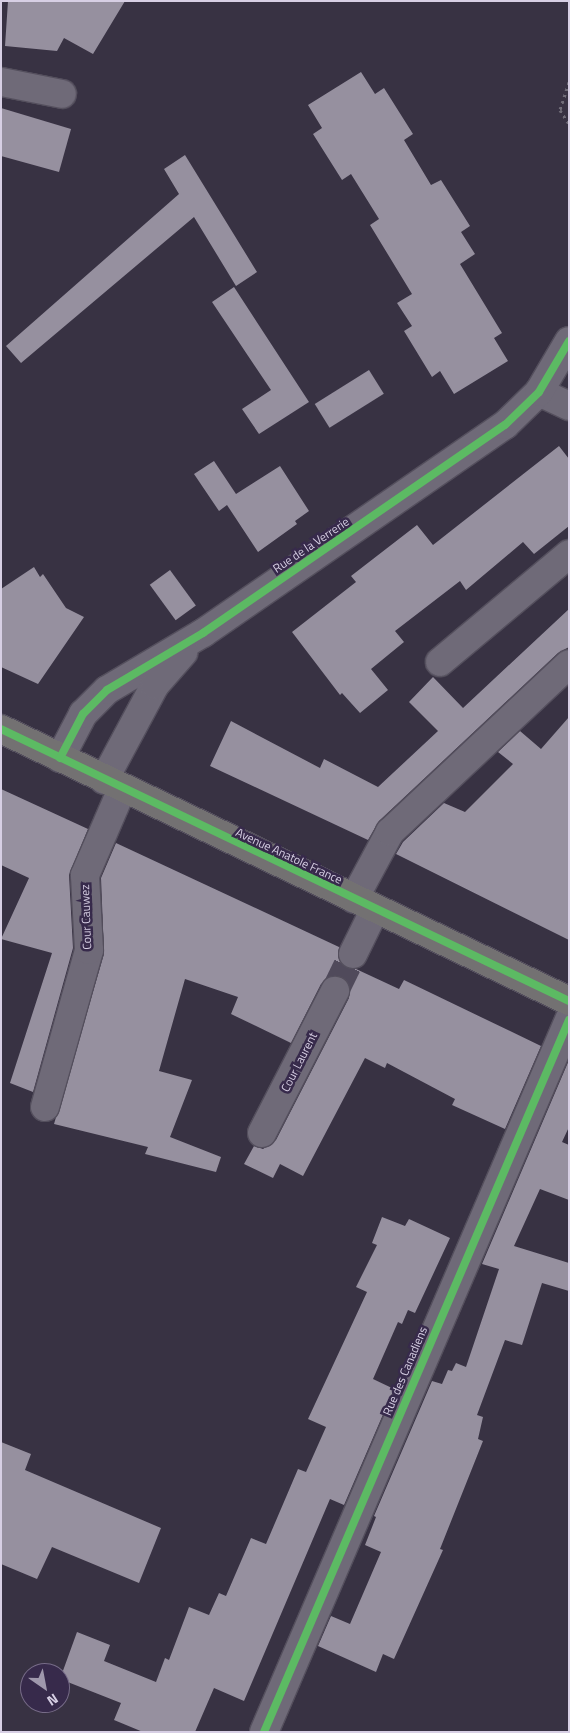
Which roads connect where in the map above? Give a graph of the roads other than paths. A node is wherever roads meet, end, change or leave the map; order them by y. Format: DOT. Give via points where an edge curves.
graph roads {
  1 [pos="1,82"];
  2 [pos="62,94"];
  3 [pos="569,341"];
  4 [pos="539,392"];
  5 [pos="569,406"];
  6 [pos="569,554"];
  7 [pos="204,632"];
  8 [pos="440,662"];
  9 [pos="569,664"];
  10 [pos="1,729"];
  11 [pos="60,758"];
  12 [pos="113,784"];
  13 [pos="365,904"];
  14 [pos="353,954"];
  15 [pos="335,991"];
  16 [pos="569,1001"];
  17 [pos="569,1020"];
  18 [pos="45,1107"];
  19 [pos="262,1133"];
  20 [pos="264,1732"];
  1 -- 2 [label="street"];
  3 -- 4 [label="street, Rue de la Verrerie"];
  4 -- 5 [label="street"];
  4 -- 7 [label="street, Rue de la Verrerie" via="475,448"];
  6 -- 8 [label="street"];
  7 -- 11 [label="street, Rue de la Verrerie" via="101,695 83,714"];
  7 -- 12 [label="street, Rue de la Verrerie" via="155,685"];
  9 -- 13 [label="street" via="390,832"];
  10 -- 11 [label="main road, Avenue Anatole France"];
  11 -- 12 [label="main road, Avenue Anatole France"];
  12 -- 13 [label="main road, Avenue Anatole France"];
  12 -- 18 [label="street, Cour Cauwez" via="85,876 89,950"];
  13 -- 14 [label="street"];
  13 -- 16 [label="main road, Avenue Anatole France"];
  15 -- 19 [label="street, Cour Laurent"];
  17 -- 20 [label="street, Rue des Canadiens"];
}
